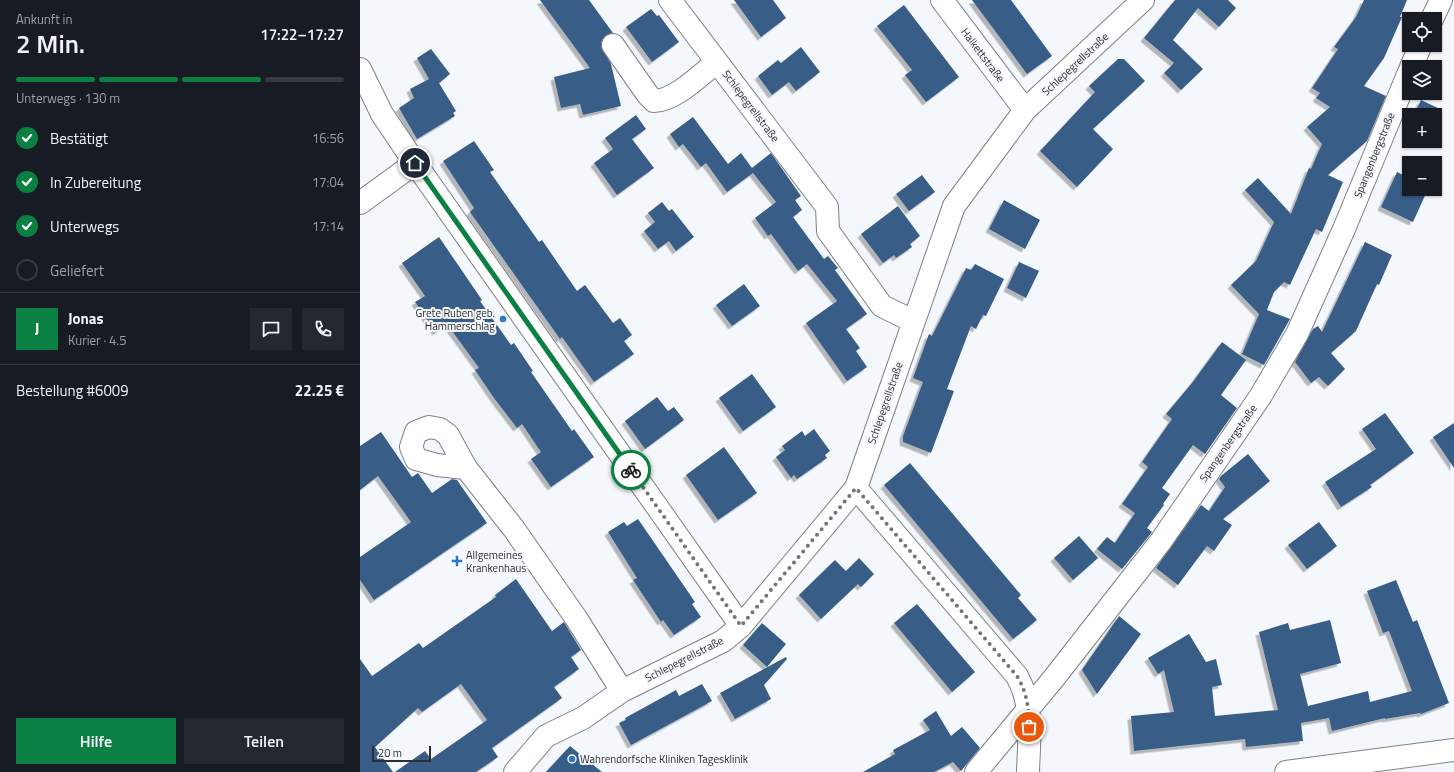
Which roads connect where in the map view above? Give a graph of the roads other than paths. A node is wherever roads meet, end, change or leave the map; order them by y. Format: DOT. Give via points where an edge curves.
graph roads {
  1 [pos="670,0"];
  2 [pos="942,0"];
  3 [pos="1144,0"];
  4 [pos="1441,0"];
  5 [pos="1435,12"];
  6 [pos="613,45"];
  7 [pos="717,62"];
  8 [pos="360,69"];
  9 [pos="1402,89"];
  10 [pos="1025,110"];
  11 [pos="415,163"];
  12 [pos="360,203"];
  13 [pos="913,321"];
  14 [pos="466,468"];
  15 [pos="856,488"];
  16 [pos="741,626"];
  17 [pos="622,691"];
  18 [pos="1029,708"];
  19 [pos="1454,750"];
  20 [pos="515,772"];
  21 [pos="976,772"];
  22 [pos="1028,772"];
  23 [pos="1286,772"];
  1 -- 7 [label="street, Schlepegrellstraße"];
  2 -- 10 [label="street, Halkettstraße"];
  3 -- 10 [label="street, Schlepegrellstraße"];
  4 -- 5 [label="street"];
  6 -- 7 [label="street" via="654,101 673,96"];
  7 -- 13 [label="street, Schlepegrellstraße" via="827,207 828,232 882,306"];
  8 -- 11 [label="street" via="382,114"];
  9 -- 18 [label="street, Spangenbergstraße" via="1297,334 1260,397 1161,541"];
  10 -- 13 [label="street, Schlepegrellstraße" via="954,206"];
  11 -- 12 [label="street"];
  11 -- 16 [label="street"];
  13 -- 15 [label="street, Schlepegrellstraße"];
  14 -- 17 [label="street" via="514,530 576,618"];
  15 -- 16 [label="street, Schlepegrellstraße"];
  15 -- 18 [label="street" via="1017,676 1025,690"];
  16 -- 17 [label="street, Schlepegrellstraße" via="723,641"];
  17 -- 20 [label="street, Schlepegrellstraße" via="583,718 546,736"];
  18 -- 21 [label="street, Spangenbergstraße"];
  18 -- 22 [label="street"];
  19 -- 23 [label="street"];
}
